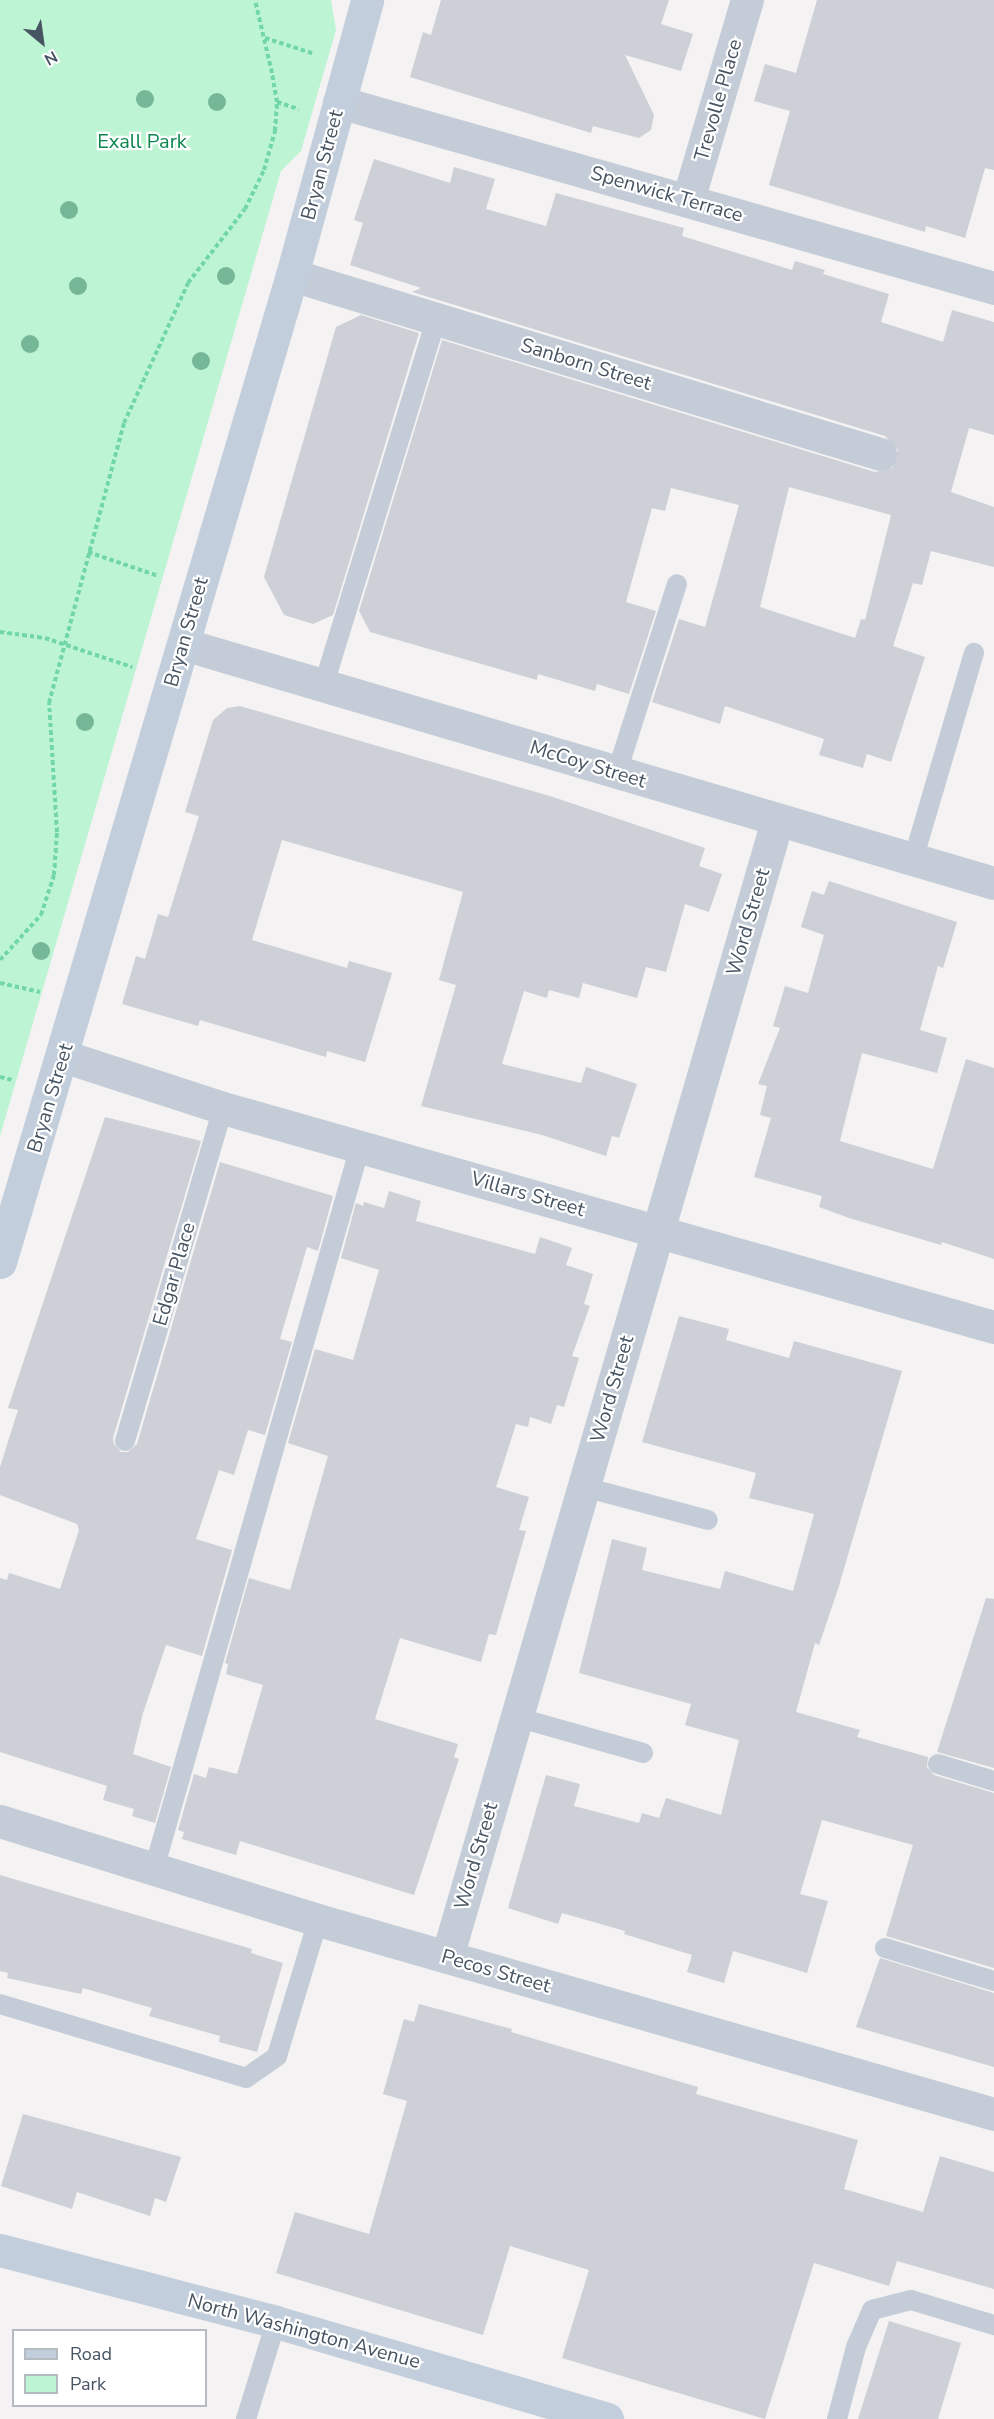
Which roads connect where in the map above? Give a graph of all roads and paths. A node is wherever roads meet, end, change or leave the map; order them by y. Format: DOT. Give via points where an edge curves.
graph roads {
  1 [pos="255,0"];
  2 [pos="367,0"];
  3 [pos="747,0"];
  4 [pos="265,38"];
  5 [pos="324,57"];
  6 [pos="277,102"];
  7 [pos="339,102"];
  8 [pos="308,112"];
  9 [pos="688,200"];
  10 [pos="292,275"];
  11 [pos="994,288"];
  12 [pos="436,319"];
  13 [pos="879,454"];
  14 [pos="88,552"];
  15 [pos="158,576"];
  16 [pos="677,584"];
  17 [pos="0,632"];
  18 [pos="63,644"];
  19 [pos="183,644"];
  20 [pos="974,652"];
  21 [pos="132,667"];
  22 [pos="324,684"];
  23 [pos="617,772"];
  24 [pos="777,821"];
  25 [pos="913,860"];
  26 [pos="994,883"];
  27 [pos="0,960"];
  28 [pos="0,983"];
  29 [pos="44,993"];
  30 [pos="63,1056"];
  31 [pos="0,1077"];
  32 [pos="12,1080"];
  33 [pos="223,1108"];
  34 [pos="360,1147"];
  35 [pos="658,1232"];
  36 [pos="0,1262"];
  37 [pos="994,1327"];
  38 [pos="125,1441"];
  39 [pos="584,1487"];
  40 [pos="708,1520"];
  41 [pos="516,1717"];
  42 [pos="643,1753"];
  43 [pos="938,1764"];
  44 [pos="994,1781"];
  45 [pos="0,1821"];
  46 [pos="154,1869"];
  47 [pos="318,1920"];
  48 [pos="885,1948"];
  49 [pos="447,1957"];
  50 [pos="994,1981"];
  51 [pos="0,2004"];
  52 [pos="994,2114"];
  53 [pos="0,2250"];
  54 [pos="276,2322"];
  55 [pos="994,2325"];
  56 [pos="592,2417"];
  57 [pos="246,2419"];
  58 [pos="837,2419"];
  1 -- 4 [label="path"];
  2 -- 7 [label="street, Bryan Street"];
  3 -- 9 [label="street, Trevolle Place"];
  4 -- 5 [label="path"];
  4 -- 6 [label="path"];
  6 -- 8 [label="path"];
  6 -- 14 [label="path" via="275,131 264,170 245,209 188,283 141,381 124,423"];
  7 -- 9 [label="street, Spenwick Terrace"];
  7 -- 10 [label="street, Bryan Street"];
  9 -- 11 [label="street, Spenwick Terrace"];
  10 -- 12 [label="street, Sanborn Street"];
  10 -- 19 [label="street, Bryan Street"];
  12 -- 13 [label="street, Sanborn Street"];
  12 -- 22 [label="lane"];
  14 -- 15 [label="path"];
  14 -- 18 [label="path"];
  16 -- 23 [label="lane"];
  17 -- 18 [label="path"];
  18 -- 21 [label="path"];
  18 -- 27 [label="path" via="49,703 57,832 54,874 40,915"];
  19 -- 22 [label="street, McCoy Street"];
  19 -- 30 [label="street, Bryan Street"];
  20 -- 25 [label="lane"];
  22 -- 23 [label="street, McCoy Street"];
  23 -- 24 [label="street, McCoy Street"];
  24 -- 25 [label="street, McCoy Street"];
  24 -- 35 [label="street, Word Street"];
  25 -- 26 [label="street, McCoy Street"];
  28 -- 29 [label="path"];
  30 -- 33 [label="street, Villars Street"];
  30 -- 36 [label="street, Bryan Street"];
  31 -- 32 [label="path"];
  33 -- 34 [label="street, Villars Street"];
  33 -- 38 [label="lane, Edgar Place"];
  34 -- 35 [label="street, Villars Street"];
  34 -- 46 [label="lane"];
  35 -- 37 [label="street, Villars Street"];
  35 -- 39 [label="street, Word Street"];
  39 -- 40 [label="lane"];
  39 -- 41 [label="street, Word Street"];
  41 -- 42 [label="lane"];
  41 -- 49 [label="street, Word Street"];
  43 -- 44 [label="lane"];
  45 -- 46 [label="street, Pecos Street"];
  46 -- 47 [label="street, Pecos Street"];
  47 -- 49 [label="street, Pecos Street"];
  47 -- 51 [label="lane" via="277,2056 246,2078"];
  48 -- 50 [label="lane"];
  49 -- 52 [label="street, Pecos Street"];
  53 -- 54 [label="street, North Washington Avenue"];
  54 -- 56 [label="street, North Washington Avenue"];
  54 -- 57 [label="lane"];
  55 -- 58 [label="lane" via="911,2300 872,2310 856,2347"];
}
